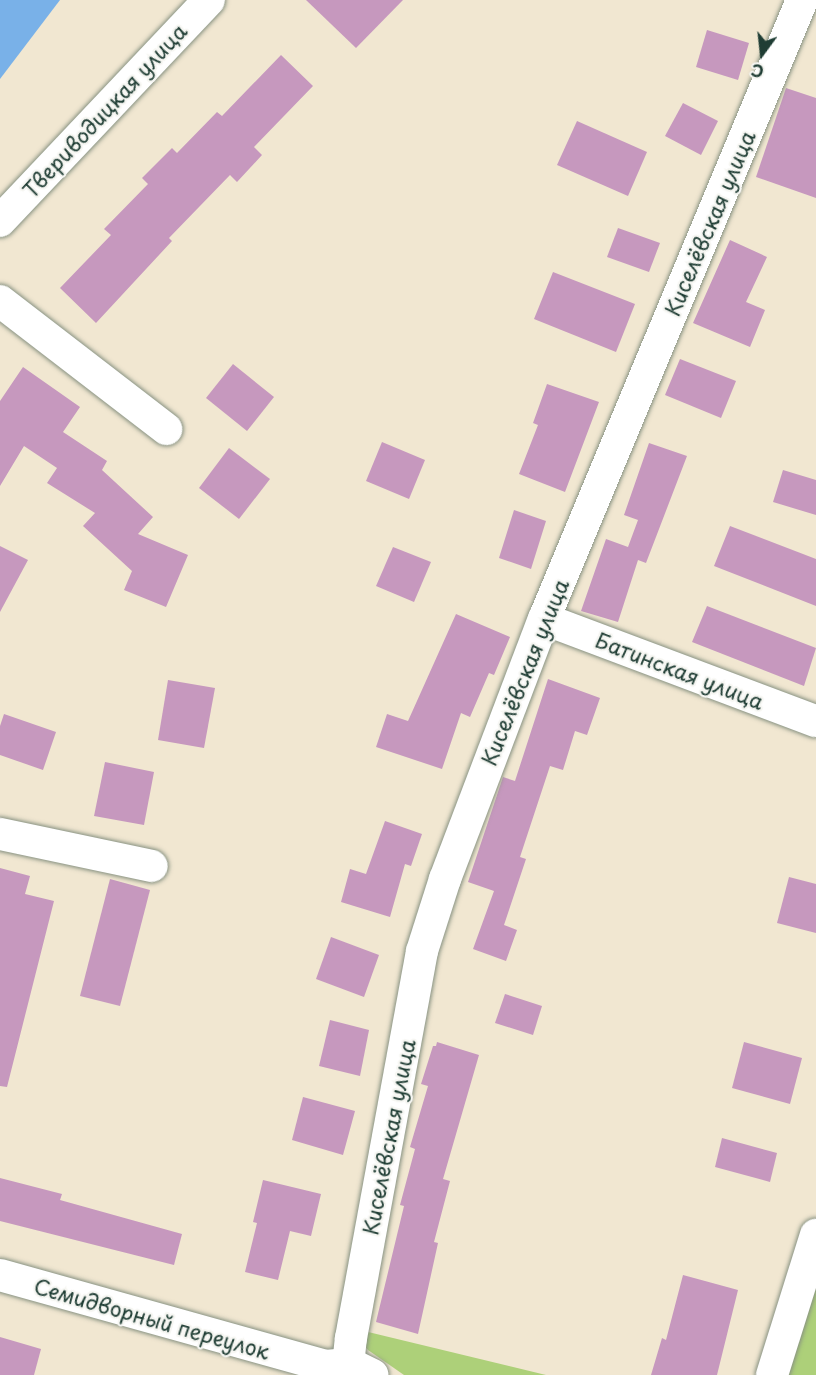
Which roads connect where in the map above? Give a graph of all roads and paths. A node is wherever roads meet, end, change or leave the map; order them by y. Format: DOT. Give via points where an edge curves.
graph roads {
  1 [pos="209,0"];
  2 [pos="802,0"];
  3 [pos="0,220"];
  4 [pos="0,301"];
  5 [pos="166,429"];
  6 [pos="544,619"];
  7 [pos="816,721"];
  8 [pos="0,834"];
  9 [pos="152,866"];
  10 [pos="816,1235"];
  11 [pos="0,1275"];
  12 [pos="357,1371"];
  13 [pos="772,1375"];
  1 -- 3 [label="street, Твериводицкая улица"];
  2 -- 6 [label="street, Киселёвская улица"];
  4 -- 5 [label="street"];
  6 -- 7 [label="street, Батинская улица"];
  6 -- 12 [label="street, Киселёвская улица" via="445,879 422,951 351,1338"];
  8 -- 9 [label="street"];
  10 -- 13 [label="street"];
  11 -- 12 [label="street, Семидворный переулок" via="325,1366"];
}
